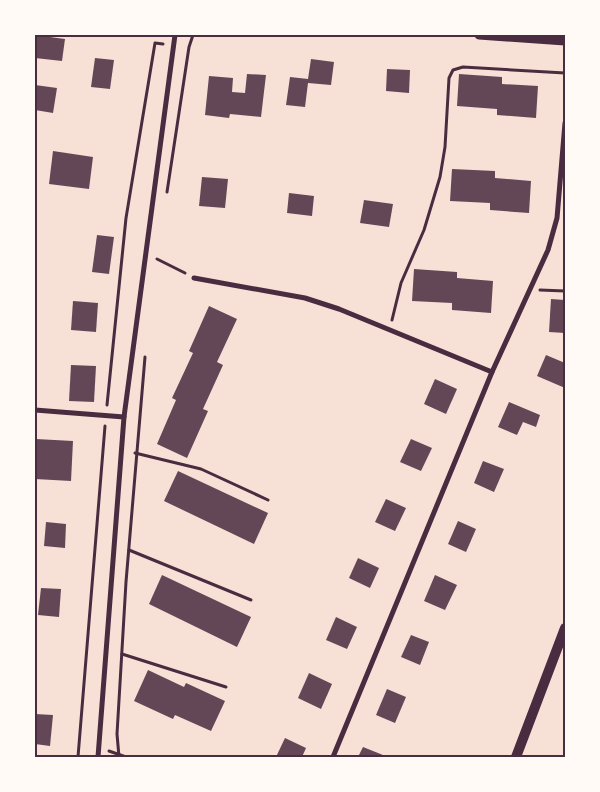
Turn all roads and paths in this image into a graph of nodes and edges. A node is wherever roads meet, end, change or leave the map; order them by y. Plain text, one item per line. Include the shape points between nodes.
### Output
1 (175, 35) edge
2 (193, 35) edge
3 (479, 35) edge
4 (565, 41) edge
5 (174, 45) junction
6 (189, 47) junction
7 (565, 73) edge
8 (565, 123) edge
9 (166, 200) dead end
10 (158, 251) dead end
11 (157, 259) junction
12 (156, 268) dead end
13 (194, 278) joint
14 (530, 290) junction
15 (565, 291) edge
16 (390, 330) junction
17 (146, 350) dead end
18 (492, 372) junction
19 (35, 410) edge
20 (106, 416) junction
21 (124, 417) junction
22 (122, 450) junction
23 (136, 454) junction
24 (268, 500) dead end
25 (115, 544) junction
26 (129, 550) junction
27 (250, 600) dead end
28 (565, 628) edge
29 (107, 650) junction
30 (122, 654) junction
31 (226, 687) dead end
32 (99, 748) junction
33 (119, 756) edge
34 (78, 757) edge
35 (98, 757) edge
36 (126, 757) edge
37 (333, 757) edge
38 (516, 757) edge

1 - 5 street
2 - 6 path
3 - 4 street
5 - 6 path
5 - 20 path via 155,43 126,218
5 - 21 street
6 - 9 path
7 - 16 path via 463,67 454,70 449,78 440,177 424,230 401,283
8 - 14 street via 557,218 548,250
10 - 11 path
11 - 12 path
11 - 13 path
13 - 16 street via 305,298
14 - 15 path
14 - 18 street
16 - 18 street
17 - 23 path
18 - 37 street
19 - 20 street
20 - 21 street
20 - 34 path
21 - 22 street
22 - 23 path
22 - 25 street
23 - 24 path via 201,469
23 - 26 path
25 - 26 path
25 - 29 street
26 - 27 path
26 - 30 path
28 - 38 main road
29 - 30 path
29 - 32 street
30 - 31 path
30 - 33 path via 117,734
32 - 33 path
32 - 35 street
33 - 36 path

